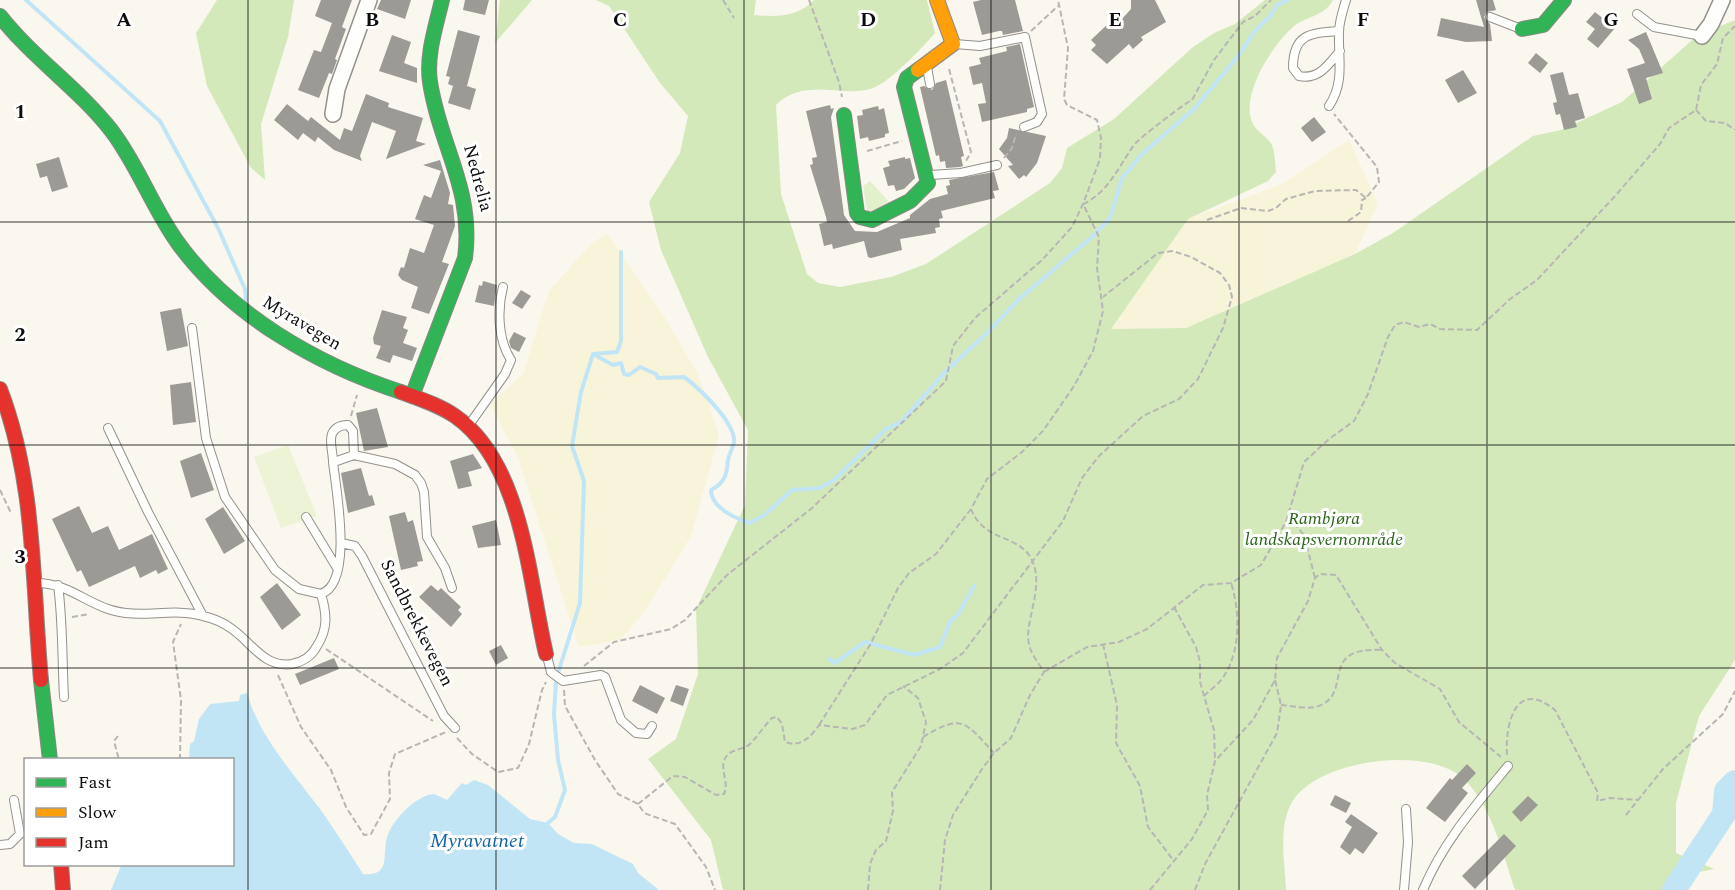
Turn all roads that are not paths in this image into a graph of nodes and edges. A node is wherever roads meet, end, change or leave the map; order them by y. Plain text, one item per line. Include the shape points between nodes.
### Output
1 (369, 0) edge
2 (442, 0) edge
3 (938, 0) edge
4 (1346, 0) edge
5 (1564, 0) edge
6 (1722, 0) edge
7 (1637, 14) dead end
8 (0, 16) edge
9 (1490, 17) dead end
10 (1522, 29) joint
11 (1339, 31) junction
12 (1702, 36) joint
13 (953, 44) junction
14 (1340, 51) junction
15 (926, 63) junction
16 (930, 84) dead end
17 (1329, 106) road end
18 (333, 114) dead end
19 (844, 115) road end
20 (1024, 127) road end
21 (1000, 162) road end
22 (928, 176) junction
23 (502, 287) dead end
24 (192, 328) dead end
25 (0, 388) edge
26 (412, 396) junction
27 (469, 427) junction
28 (108, 428) dead end
29 (354, 455) junction
30 (333, 462) junction
31 (306, 518) dead end
32 (341, 543) junction
33 (337, 568) junction
34 (35, 583) junction
35 (58, 585) junction
36 (452, 588) dead end
37 (321, 594) junction
38 (203, 616) junction
39 (546, 654) joint
40 (64, 697) dead end
41 (652, 726) dead end
42 (454, 728) road end
43 (50, 758) edge
44 (1508, 766) road end
45 (14, 800) dead end
46 (1406, 809) dead end
47 (0, 845) edge
48 (61, 866) edge
49 (63, 890) edge
50 (1404, 890) edge
51 (1423, 890) edge

1 - 18 street via 337,89
2 - 26 street, Nedrelia via 430,77 468,209 469,240
3 - 13 street
4 - 11 lane
5 - 10 street via 1543,25
6 - 12 street
7 - 12 lane via 1654,27
8 - 26 street, Myravegen via 21,43 114,134 187,254 236,302 255,317 365,380
9 - 10 lane
11 - 14 lane
11 - 14 lane via 1314,32 1305,37 1297,45 1293,68 1299,76 1318,75
13 - 15 street
13 - 20 lane via 980,46 1025,37 1042,114 1037,122
14 - 17 lane via 1339,85
15 - 16 lane
15 - 22 street via 907,78 904,87
19 - 22 street via 857,213 864,220 872,220 909,201 923,191
21 - 22 lane via 956,174
23 - 27 lane via 498,308 503,348 510,360 505,374
24 - 37 lane via 206,438 225,497 275,570 299,589
25 - 34 street via 26,469
26 - 27 street, Myravegen via 440,407
27 - 39 street, Myravegen via 500,476 516,518 532,571
28 - 38 lane
29 - 30 lane
29 - 30 lane via 353,431 348,425 341,425 333,433
29 - 36 lane via 395,464 421,483 427,537 446,568
30 - 32 lane
31 - 33 lane
32 - 33 lane
32 - 42 lane, Sandbrekkevegen via 355,546 362,556 444,716
33 - 37 lane via 334,584
34 - 35 lane
34 - 43 street
35 - 38 lane via 106,609 142,615
35 - 40 lane
37 - 38 lane via 326,628 315,650 296,663 270,662 230,627
39 - 41 lane via 551,672 566,682 605,677 621,720 641,735 647,734
44 - 51 lane via 1453,833
45 - 47 lane via 20,834 10,844
46 - 50 lane
48 - 49 street

